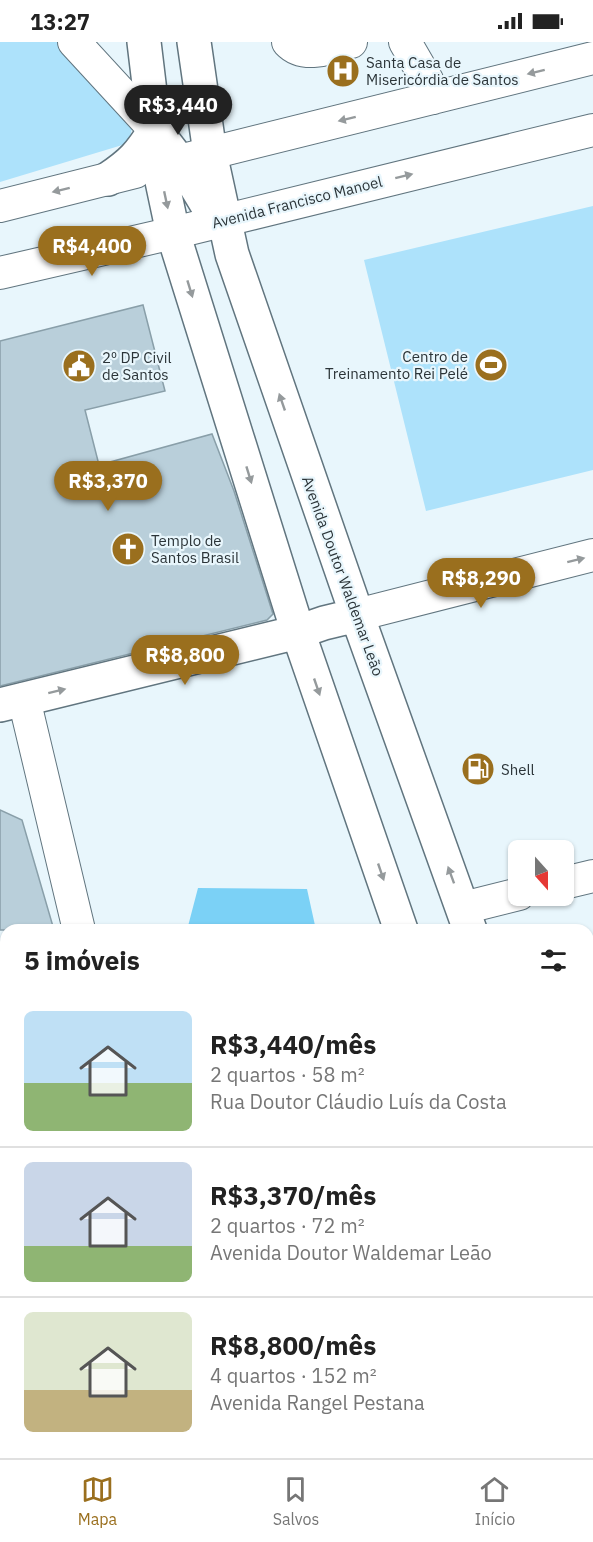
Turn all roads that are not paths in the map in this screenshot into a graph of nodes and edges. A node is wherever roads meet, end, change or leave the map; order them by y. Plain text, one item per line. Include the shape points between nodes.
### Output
1 (74, 42) edge
2 (144, 42) edge
3 (194, 42) edge
4 (288, 42) edge
5 (351, 42) edge
6 (405, 42) edge
7 (593, 58) edge
8 (433, 98) junction
9 (155, 130) junction
10 (593, 130) edge
11 (210, 153) junction
12 (169, 164) junction
13 (108, 179) junction
14 (0, 206) edge
15 (221, 221) junction
16 (173, 233) junction
17 (0, 273) edge
18 (593, 555) edge
19 (357, 615) junction
20 (298, 632) junction
21 (12, 702) edge
22 (593, 876) edge
23 (574, 881) edge
24 (508, 899) edge
25 (467, 919) edge
26 (77, 924) edge
27 (394, 924) edge

1 - 9 street
2 - 9 main road
3 - 11 main road
4 - 5 street via 294,49 321,52
6 - 8 street
7 -> 8 street
8 -> 11 street
9 - 12 main road
9 - 13 main road via 134,160
15 -> 10 street, Avenida Francisco Manoel
11 - 12 street
11 - 15 main road
12 - 13 street
12 - 15 main road
12 -> 16 main road
13 -> 14 street
15 - 16 street, Avenida Francisco Manoel
19 -> 15 main road, Avenida Doutor Waldemar Leão
16 - 17 street, Avenida Francisco Manoel
16 -> 20 main road
19 -> 18 street
19 - 20 main road
25 -> 19 main road, Avenida Doutor Waldemar Leão
21 -> 20 main road
20 -> 27 main road
21 - 26 street
22 - 23 street
24 - 25 street

